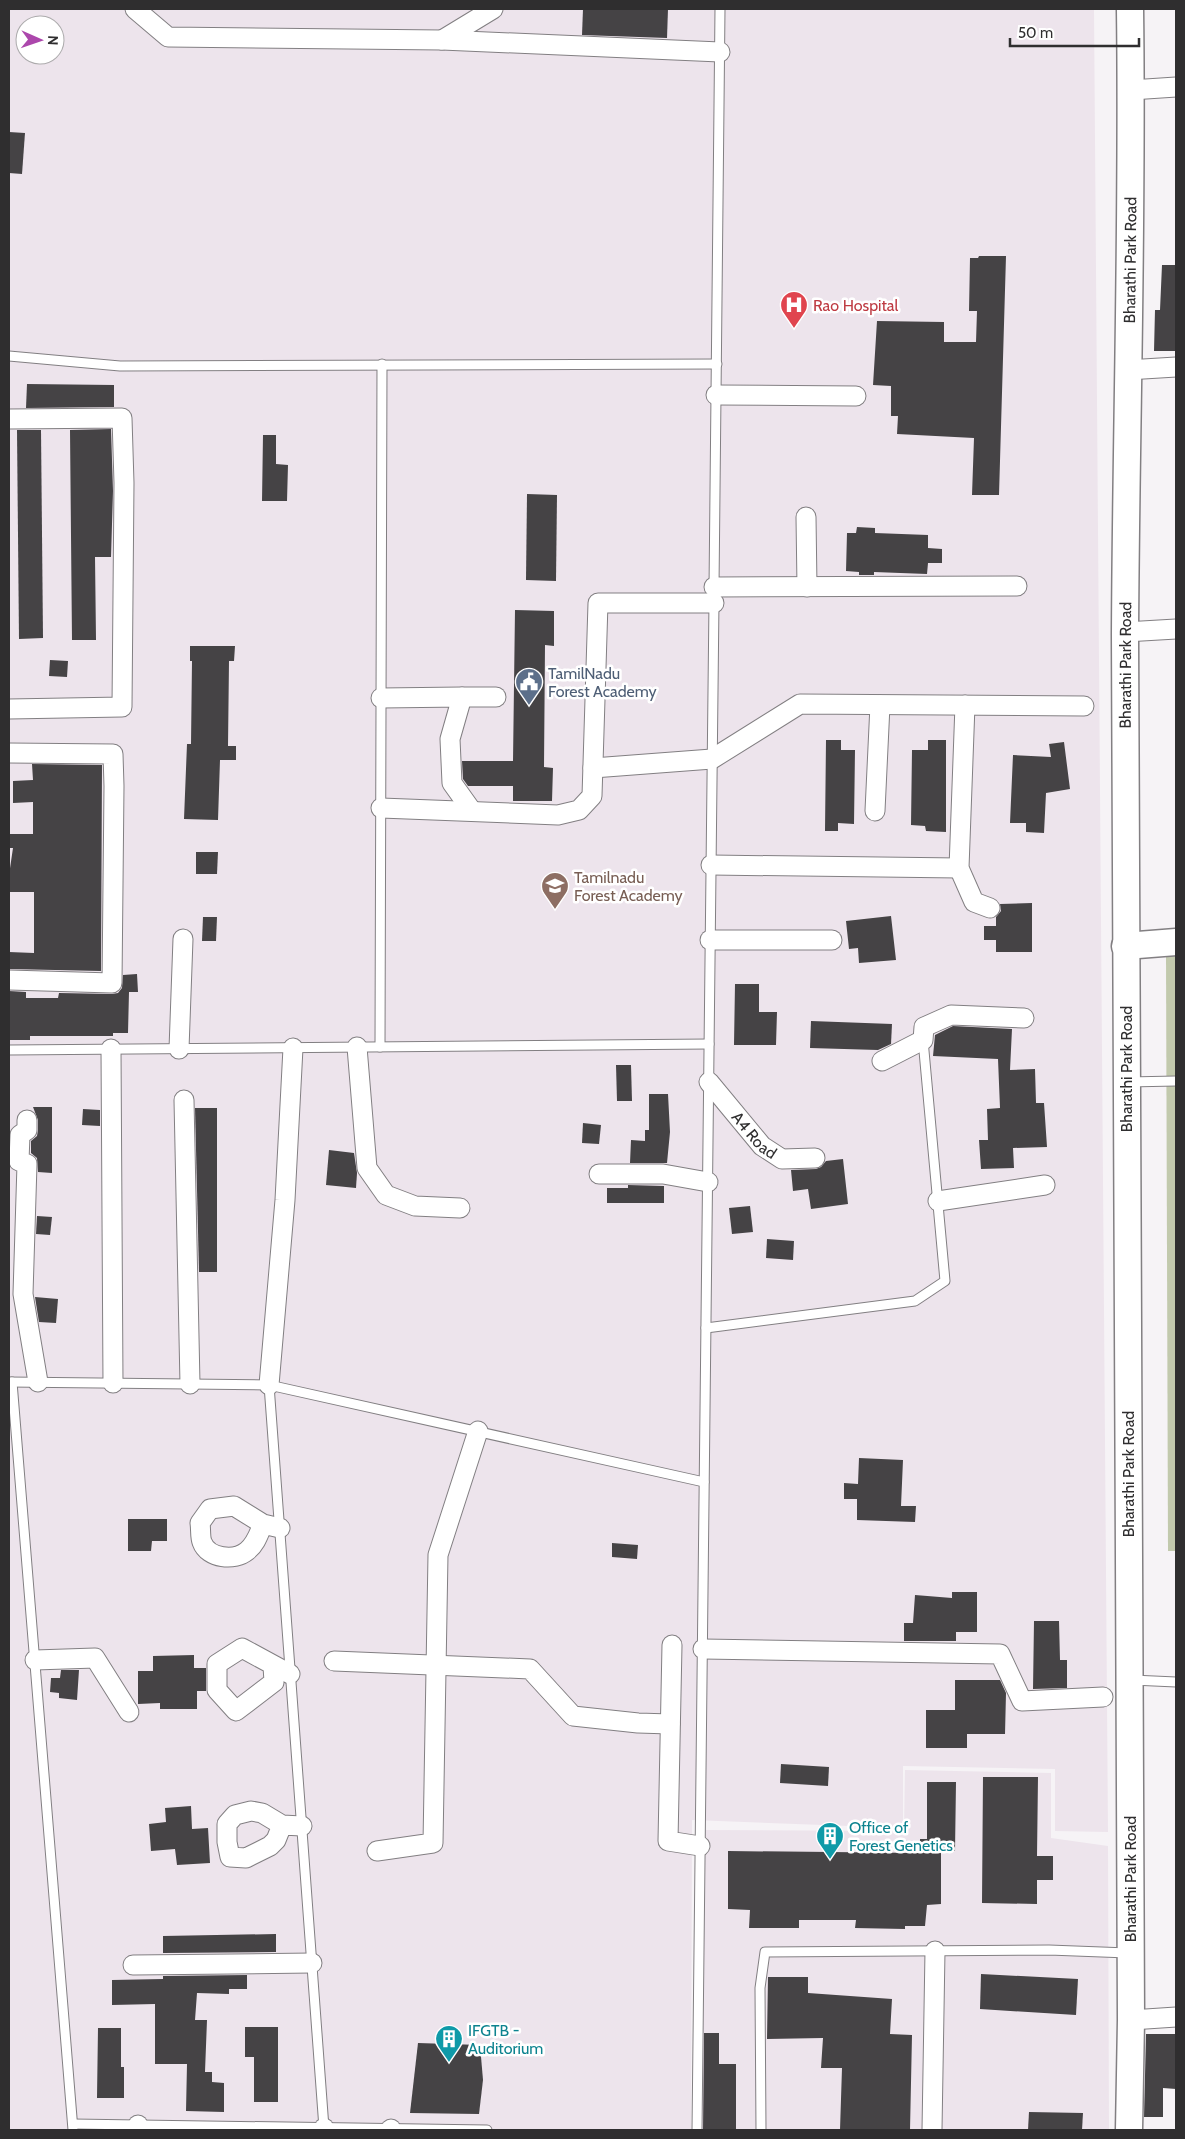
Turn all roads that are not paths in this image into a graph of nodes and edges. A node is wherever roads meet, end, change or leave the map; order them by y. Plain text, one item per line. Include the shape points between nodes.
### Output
1 (135, 9) edge
2 (493, 9) edge
3 (720, 9) edge
4 (1130, 9) edge
5 (442, 40) junction
6 (720, 52) junction
7 (1176, 87) edge
8 (1131, 90) junction
9 (9, 356) edge
10 (382, 364) junction
11 (716, 364) junction
12 (1176, 367) edge
13 (1127, 370) junction
14 (716, 395) junction
15 (856, 396) dead end
16 (9, 419) edge
17 (806, 517) dead end
18 (1017, 586) dead end
19 (807, 587) junction
20 (714, 595) junction
21 (1176, 629) edge
22 (1125, 632) junction
23 (462, 697) junction
24 (496, 697) dead end
25 (381, 698) junction
26 (880, 705) junction
27 (965, 705) junction
28 (1084, 706) dead end
29 (9, 709) edge
30 (9, 753) edge
31 (712, 759) junction
32 (593, 768) junction
33 (381, 808) junction
34 (472, 811) junction
35 (875, 811) dead end
36 (711, 866) junction
37 (959, 868) junction
38 (990, 908) dead end
39 (183, 939) dead end
40 (710, 940) junction
41 (832, 940) dead end
42 (1176, 942) edge
43 (1125, 946) junction
44 (9, 980) edge
45 (1024, 1018) dead end
46 (923, 1040) junction
47 (709, 1044) junction
48 (357, 1047) junction
49 (380, 1047) junction
50 (294, 1048) junction
51 (111, 1049) junction
52 (179, 1049) junction
53 (9, 1050) edge
54 (882, 1061) dead end
55 (1176, 1081) edge
56 (709, 1082) junction
57 (1126, 1082) junction
58 (184, 1100) dead end
59 (27, 1120) dead end
60 (815, 1158) dead end
61 (599, 1174) dead end
62 (708, 1182) junction
63 (1045, 1185) dead end
64 (938, 1201) junction
65 (460, 1208) dead end
66 (17, 1224) edge
67 (706, 1328) junction
68 (10, 1382) edge
69 (38, 1382) junction
70 (113, 1383) junction
71 (190, 1384) junction
72 (269, 1385) junction
73 (478, 1431) junction
74 (704, 1482) junction
75 (672, 1645) dead end
76 (702, 1649) junction
77 (35, 1660) junction
78 (334, 1661) dead end
79 (436, 1665) junction
80 (273, 1666) dead end
81 (290, 1674) junction
82 (1129, 1680) junction
83 (1176, 1682) edge
84 (1103, 1697) dead end
85 (129, 1712) dead end
86 (670, 1724) junction
87 (282, 1825) dead end
88 (302, 1826) junction
89 (700, 1846) junction
90 (377, 1850) dead end
91 (935, 1951) junction
92 (1130, 1953) junction
93 (312, 1963) junction
94 (133, 1965) dead end
95 (1176, 2017) edge
96 (1131, 2020) junction
97 (73, 2127) edge
98 (138, 2128) edge
99 (324, 2129) edge
100 (390, 2130) edge
101 (487, 2130) edge
102 (697, 2130) edge
103 (761, 2130) edge
104 (932, 2130) edge
105 (1130, 2130) edge

1 - 5 street via 168,37
2 - 5 street
3 - 6 lane
4 - 8 main road, Bharathi Park Road
5 - 6 street
6 - 11 lane
7 - 8 street
8 - 13 main road, Bharathi Park Road
9 - 10 lane via 120,366
10 - 11 lane
10 - 25 lane
11 - 14 lane
12 - 13 street
13 - 22 main road, Bharathi Park Road
14 - 15 street
14 - 20 lane
16 - 29 street via 122,418 124,483 122,707
17 - 19 street
18 - 19 street
19 - 20 street
20 - 31 lane
20 - 32 street via 598,603
21 - 22 street
22 - 43 main road, Bharathi Park Road
23 - 24 street
23 - 25 street
23 - 34 street via 450,739 452,783
25 - 33 lane
26 - 27 street
26 - 31 street via 800,704
26 - 35 street
27 - 28 street
27 - 37 street
30 - 44 street via 113,754 114,786 112,983
31 - 32 street
31 - 36 lane
32 - 34 street via 592,796 579,810 558,815
33 - 34 street
33 - 49 lane
36 - 37 street
36 - 40 lane
37 - 38 street via 974,902
39 - 52 street
40 - 41 street
40 - 47 lane
42 - 43 main road
43 - 57 main road, Bharathi Park Road
45 - 46 street via 952,1015 924,1027
46 - 54 street
46 - 64 lane
47 - 49 lane
47 - 56 lane
48 - 49 lane
48 - 50 lane
48 - 65 street via 367,1168 386,1195 415,1206
50 - 52 lane
50 - 72 street
51 - 52 lane
51 - 53 lane
51 - 70 street
55 - 57 lane
56 - 60 street, A4 Road via 762,1146 782,1159
56 - 62 lane
57 - 82 main road, Bharathi Park Road
58 - 71 street
59 - 66 street via 27,1130 20,1135 19,1161 27,1164
61 - 62 street via 663,1174
62 - 67 lane
63 - 64 street
64 - 67 lane via 945,1281 915,1302
66 - 69 street via 23,1294
67 - 74 lane
68 - 69 lane
68 - 77 lane
69 - 70 lane
70 - 71 lane
71 - 72 lane
72 - 73 lane
72 - 81 lane via 271,1526
73 - 74 lane
73 - 79 street via 438,1555
74 - 76 lane
75 - 86 street
76 - 84 street via 1000,1654 1022,1701
76 - 89 lane
77 - 85 street via 95,1658
77 - 97 lane
78 - 79 street
79 - 86 street via 530,1669 573,1716
79 - 90 street via 433,1843
80 - 81 street
81 - 88 lane
82 - 83 lane
82 - 92 main road, Bharathi Park Road
86 - 89 street via 668,1841
87 - 88 street
88 - 93 lane
89 - 102 lane
91 - 92 lane
91 - 103 lane via 765,1952 760,1988
91 - 104 street
92 - 96 main road, Bharathi Park Road
93 - 94 street
93 - 99 lane
95 - 96 street
96 - 105 main road, Bharathi Park Road
97 - 98 lane
98 - 99 lane
99 - 100 lane
100 - 101 lane

